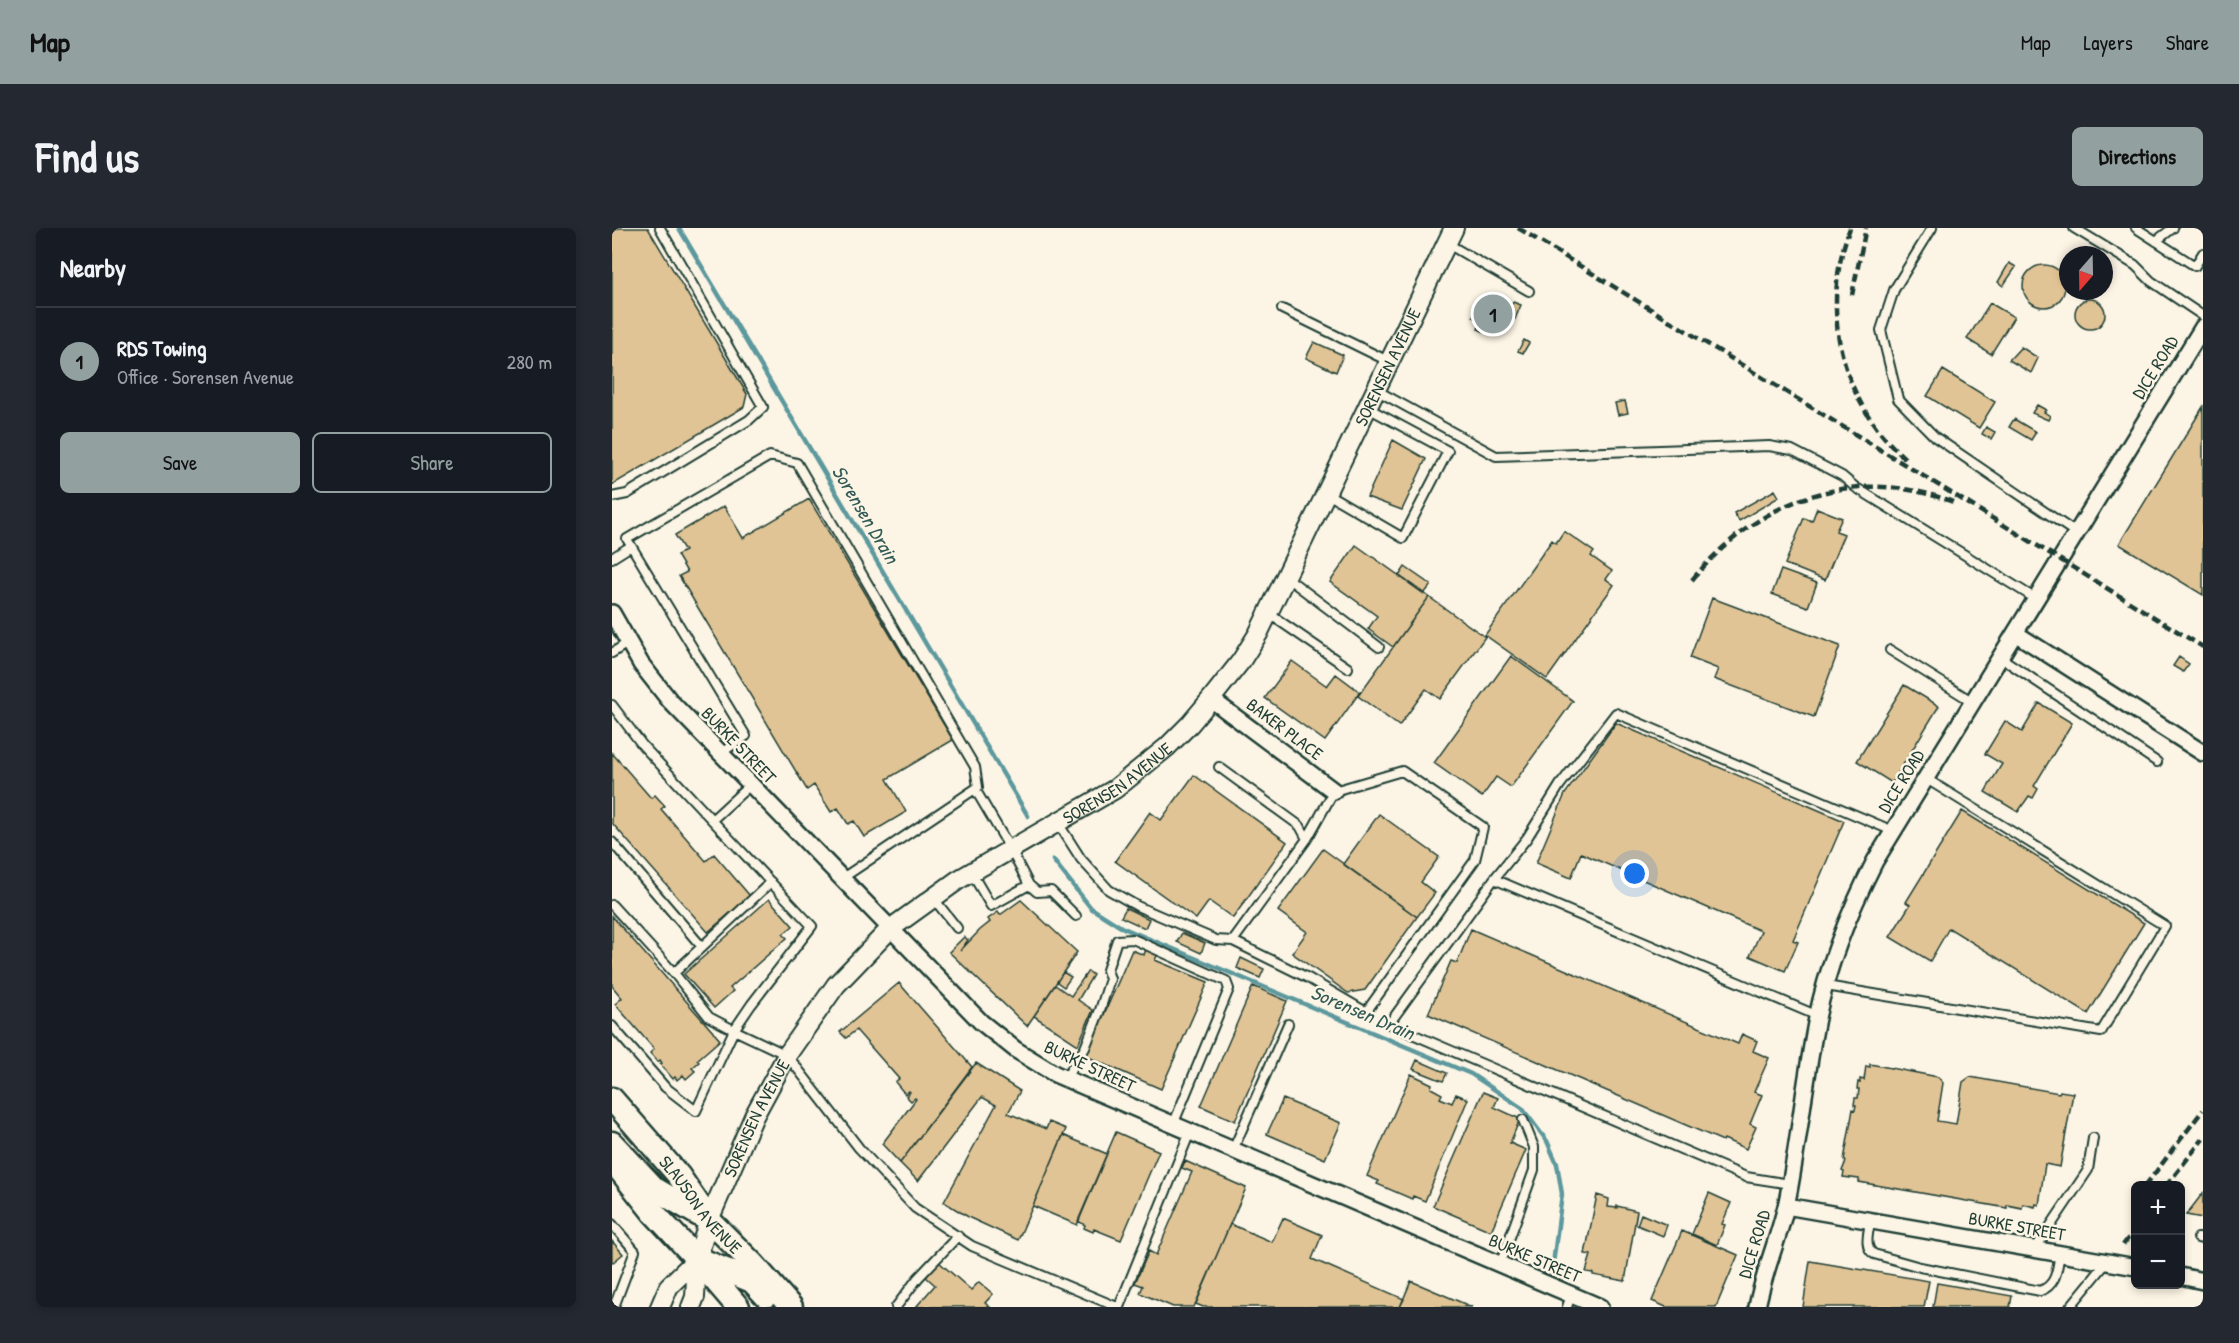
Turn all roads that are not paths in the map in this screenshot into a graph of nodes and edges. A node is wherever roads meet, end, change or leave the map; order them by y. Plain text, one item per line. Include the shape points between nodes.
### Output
1 (660, 228) edge
2 (1932, 228) edge
3 (2074, 228) edge
4 (2136, 228) edge
5 (2173, 228) edge
6 (1450, 236) edge
7 (2156, 241) junction
8 (2203, 253) edge
9 (1530, 291) dead end
10 (1282, 309) dead end
11 (2203, 316) edge
12 (2203, 327) edge
13 (1390, 362) junction
14 (1376, 390) junction
15 (1367, 408) junction
16 (1326, 493) junction
17 (612, 497) edge
18 (2076, 533) junction
19 (631, 546) junction
20 (612, 558) edge
21 (1286, 577) junction
22 (2036, 599) junction
23 (612, 613) edge
24 (1268, 613) junction
25 (2014, 633) junction
26 (629, 642) junction
27 (1378, 647) dead end
28 (1890, 650) dead end
29 (612, 653) edge
30 (2000, 657) junction
31 (1348, 668) dead end
32 (1211, 699) junction
33 (1972, 702) junction
34 (612, 705) edge
35 (2203, 753) edge
36 (720, 754) junction
37 (2157, 762) dead end
38 (1219, 767) dead end
39 (1925, 778) junction
40 (750, 785) junction
41 (975, 789) junction
42 (1334, 791) junction
43 (712, 820) junction
44 (1058, 823) junction
45 (1893, 831) junction
46 (1307, 839) junction
47 (612, 842) edge
48 (1011, 850) junction
49 (971, 872) junction
50 (842, 879) junction
51 (1494, 879) junction
52 (771, 882) junction
53 (1029, 885) junction
54 (933, 898) junction
55 (612, 905) edge
56 (1076, 916) dead end
57 (957, 928) dead end
58 (890, 929) junction
59 (1233, 941) junction
60 (702, 947) junction
61 (674, 973) junction
62 (1826, 986) junction
63 (1818, 1016) junction
64 (1288, 1024) dead end
65 (612, 1026) edge
66 (734, 1030) junction
67 (787, 1055) junction
68 (1065, 1079) junction
69 (612, 1099) edge
70 (1523, 1120) dead end
71 (1173, 1125) junction
72 (1190, 1132) junction
73 (2094, 1138) dead end
74 (612, 1143) edge
75 (1233, 1150) junction
76 (612, 1160) edge
77 (1790, 1184) junction
78 (1786, 1206) junction
79 (709, 1220) junction
80 (1870, 1221) junction
81 (612, 1224) edge
82 (958, 1236) junction
83 (2035, 1249) junction
84 (2060, 1253) junction
85 (698, 1259) junction
86 (2108, 1262) junction
87 (1500, 1264) junction
88 (2131, 1266) edge
89 (2185, 1277) edge
90 (2203, 1281) edge
91 (1569, 1301) edge
92 (614, 1307) edge
93 (660, 1307) edge
94 (691, 1307) edge
95 (738, 1307) edge
96 (776, 1307) edge
97 (791, 1307) edge
98 (896, 1307) edge
99 (1118, 1307) edge
100 (1600, 1307) edge
101 (1757, 1307) edge
102 (2070, 1307) edge

1 - 17 lane via 764,407 627,494
2 - 18 lane via 1894,290 1881,330 1898,399 1935,437
3 - 11 lane via 2135,265 2151,281
4 - 7 lane
5 - 7 lane
6 - 9 lane
6 - 13 street, SORENSEN AVENUE
7 - 8 lane via 2195,266
10 - 13 lane
12 - 18 street, DICE ROAD
13 - 14 street, SORENSEN AVENUE
14 - 15 street, SORENSEN AVENUE
14 - 22 lane via 1496,456 1769,446 1792,450 1842,476
15 - 16 street, SORENSEN AVENUE
15 - 16 lane via 1448,451 1403,538
16 - 21 street, SORENSEN AVENUE
18 - 22 street, DICE ROAD
19 - 20 lane
19 - 36 lane via 746,736
19 - 41 lane via 627,539 770,456 797,463 975,768
21 - 24 street, SORENSEN AVENUE
21 - 27 lane
22 - 25 street, DICE ROAD
23 - 26 street, BURKE STREET
24 - 31 lane
24 - 32 street, SORENSEN AVENUE via 1241,661
25 - 30 street, DICE ROAD
25 - 35 street
26 - 29 lane
26 - 36 street, BURKE STREET via 670,701
28 - 33 lane
30 - 33 street, DICE ROAD
30 - 37 lane
32 - 42 street, BAKER PLACE
32 - 44 street, SORENSEN AVENUE via 1150,761 1115,789
33 - 39 street, DICE ROAD
34 - 43 lane via 643,746
36 - 40 street, BURKE STREET
38 - 46 lane via 1300,826
39 - 45 street, DICE ROAD
39 - 62 lane via 2165,926 2101,1032
40 - 43 lane
40 - 50 street, BURKE STREET
41 - 48 lane
41 - 50 lane
42 - 46 lane
42 - 59 lane via 1402,771 1483,827 1474,860 1366,1012
43 - 52 lane
44 - 48 street, SORENSEN AVENUE
44 - 59 lane via 1109,890 1216,940
45 - 51 lane via 1616,713
45 - 62 street, DICE ROAD via 1856,897
46 - 59 lane
47 - 60 lane
48 - 49 street, SORENSEN AVENUE
48 - 53 lane
49 - 53 lane via 991,906
49 - 54 street, SORENSEN AVENUE
50 - 58 street, BURKE STREET
51 - 63 lane
51 - 77 lane via 1389,1024 1746,1177
52 - 60 lane
52 - 66 lane via 812,926
53 - 56 lane via 1037,892 1052,891
54 - 57 lane
54 - 58 street, SORENSEN AVENUE
55 - 61 lane
58 - 67 street, SORENSEN AVENUE via 836,985
58 - 68 street, BURKE STREET via 981,1022 1016,1050
60 - 61 lane
61 - 66 lane via 709,1017
62 - 63 street, DICE ROAD
63 - 77 street, DICE ROAD
64 - 75 lane
65 - 66 lane via 665,1087 696,1111
66 - 67 lane
67 - 79 street, SORENSEN AVENUE via 754,1116
67 - 82 lane via 859,1148 915,1208
68 - 71 street, BURKE STREET
68 - 71 lane via 1085,1048 1100,1010 1117,940 1133,939 1226,981 1230,989
69 - 79 main road, SLAUSON AVENUE via 679,1176
70 - 87 lane via 1534,1147 1534,1170
71 - 72 street, BURKE STREET
72 - 75 street, BURKE STREET
72 - 99 lane
73 - 83 lane via 2088,1170
74 - 79 main road via 655,1189
75 - 87 street, BURKE STREET
76 - 85 main road via 653,1212
77 - 78 street, DICE ROAD
78 - 80 street, BURKE STREET
78 - 101 street, DICE ROAD
79 - 85 street, SORENSEN AVENUE
79 - 97 main road, SLAUSON AVENUE
80 - 83 street, BURKE STREET
80 - 84 lane via 1867,1246 1874,1254 2040,1291 2056,1277
81 - 92 lane via 635,1251
82 - 98 lane
82 - 99 lane via 972,1246
83 - 84 street, BURKE STREET
84 - 86 street, BURKE STREET
85 - 93 street via 669,1286
85 - 94 street, SORENSEN AVENUE
85 - 95 main road
85 - 96 main road via 752,1281
86 - 88 street, BURKE STREET
86 - 102 lane
87 - 91 street, BURKE STREET
89 - 90 street
91 - 100 street, BURKE STREET

